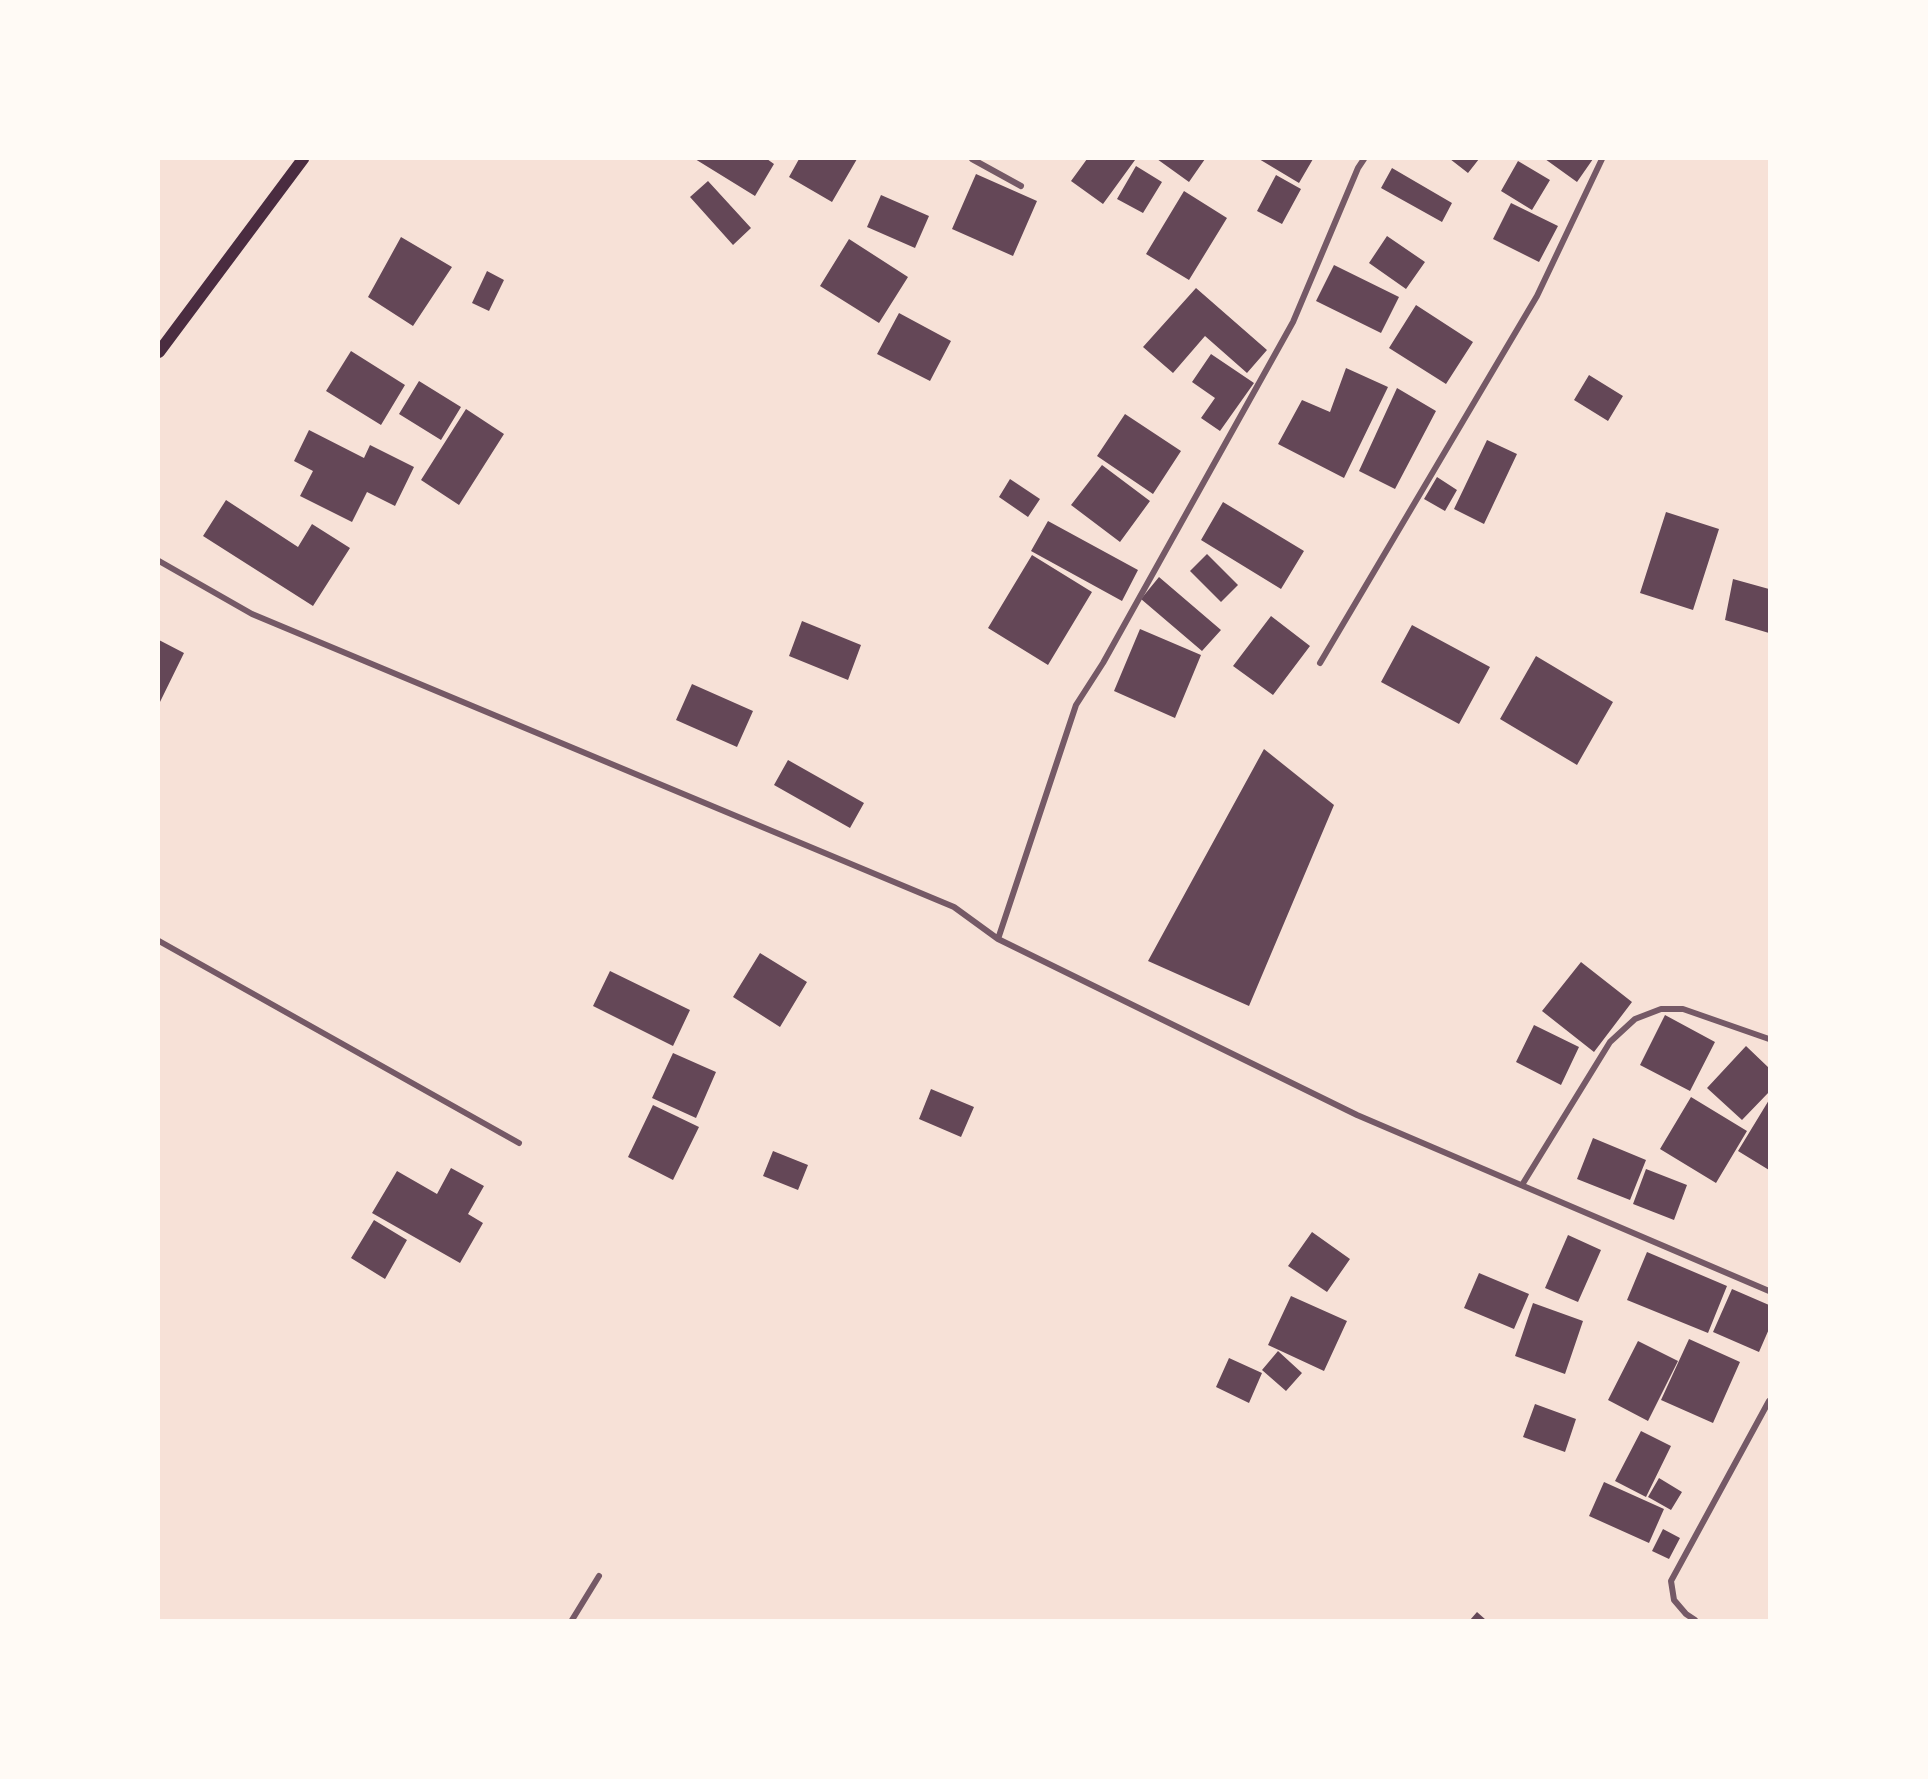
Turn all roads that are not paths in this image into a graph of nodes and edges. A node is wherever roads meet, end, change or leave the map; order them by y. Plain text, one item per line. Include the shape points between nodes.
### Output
1 (303, 159) edge
2 (972, 159) edge
3 (1364, 159) edge
4 (1602, 159) edge
5 (1021, 186) dead end
6 (159, 352) edge
7 (159, 561) edge
8 (1320, 663) dead end
9 (998, 939) junction
10 (159, 941) edge
11 (1769, 1038) edge
12 (519, 1143) dead end
13 (1522, 1185) junction
14 (1769, 1291) edge
15 (1769, 1401) edge
16 (599, 1576) dead end
17 (572, 1620) edge
18 (1695, 1620) edge

1 - 6 main road
2 - 5 street
3 - 9 street via 1293,322 1076,705
4 - 8 street via 1537,296
7 - 9 street via 252,614 954,908
9 - 13 street via 1357,1115
10 - 12 street
11 - 13 street via 1683,1009 1661,1009 1635,1019 1610,1042
13 - 14 street
15 - 18 street via 1671,1581 1674,1600
16 - 17 street

